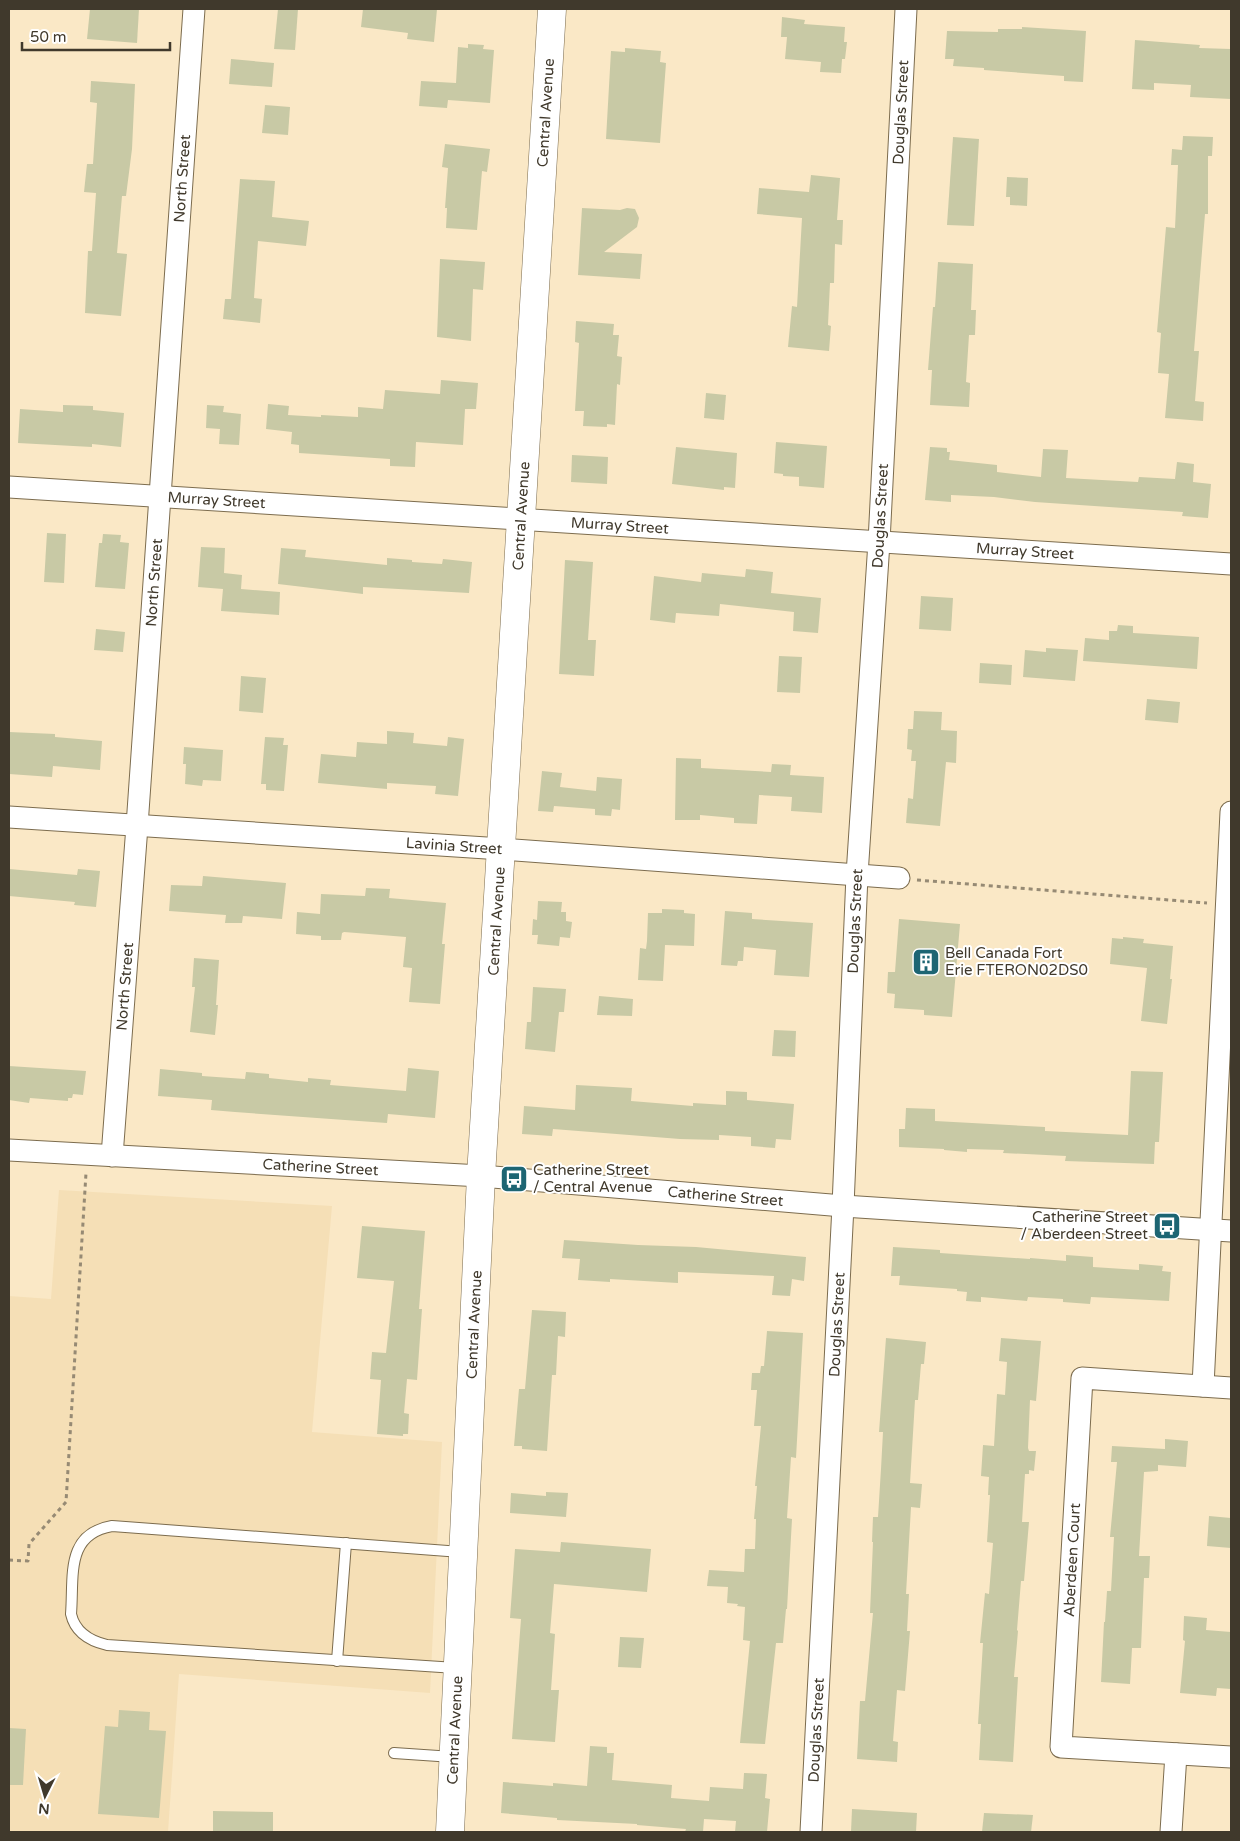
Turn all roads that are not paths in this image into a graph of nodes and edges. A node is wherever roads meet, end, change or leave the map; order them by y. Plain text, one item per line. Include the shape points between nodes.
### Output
1 (194, 9) edge
2 (552, 9) edge
3 (906, 9) edge
4 (9, 487) edge
5 (160, 496) junction
6 (521, 519) junction
7 (879, 542) junction
8 (1231, 564) edge
9 (1231, 812) edge
10 (9, 818) edge
11 (137, 826) junction
12 (502, 849) junction
13 (856, 874) junction
14 (899, 878) road end
15 (1229, 904) edge
16 (9, 1150) edge
17 (112, 1156) junction
18 (481, 1176) junction
19 (843, 1206) junction
20 (1222, 1230) edge
21 (1203, 1386) junction
22 (1231, 1388) edge
23 (346, 1542) junction
24 (462, 1552) junction
25 (337, 1661) junction
26 (457, 1668) junction
27 (394, 1753) dead end
28 (1176, 1754) junction
29 (453, 1757) junction
30 (1231, 1757) edge
31 (450, 1832) edge
32 (811, 1832) edge
33 (1171, 1832) edge

1 - 5 street, North Street
2 - 6 main road, Central Avenue
3 - 7 street, Douglas Street
4 - 5 street, Murray Street
5 - 6 street, Murray Street
5 - 11 street, North Street
6 - 7 street, Murray Street
6 - 12 main road, Central Avenue
7 - 8 street, Murray Street
7 - 13 street, Douglas Street
9 - 15 street
10 - 11 street, Lavinia Street
11 - 12 street, Lavinia Street
11 - 17 street, North Street
12 - 13 street, Lavinia Street
12 - 18 main road, Central Avenue
13 - 14 street, Lavinia Street
13 - 19 street, Douglas Street
15 - 20 street
16 - 17 street, Catherine Street
17 - 18 street, Catherine Street
18 - 19 street, Catherine Street
18 - 24 main road, Central Avenue
19 - 20 street, Catherine Street
19 - 32 street, Douglas Street
20 - 21 street
21 - 22 street, Aberdeen Court
21 - 28 street, Aberdeen Court via 1082,1378 1062,1747
23 - 24 lane
23 - 25 lane
23 - 25 lane via 112,1526 90,1533 78,1546 75,1556 71,1614 84,1635 96,1642
24 - 26 main road, Central Avenue
25 - 26 lane
26 - 29 main road, Central Avenue
27 - 29 lane
28 - 30 street, Aberdeen Court
28 - 33 street
29 - 31 main road, Central Avenue

